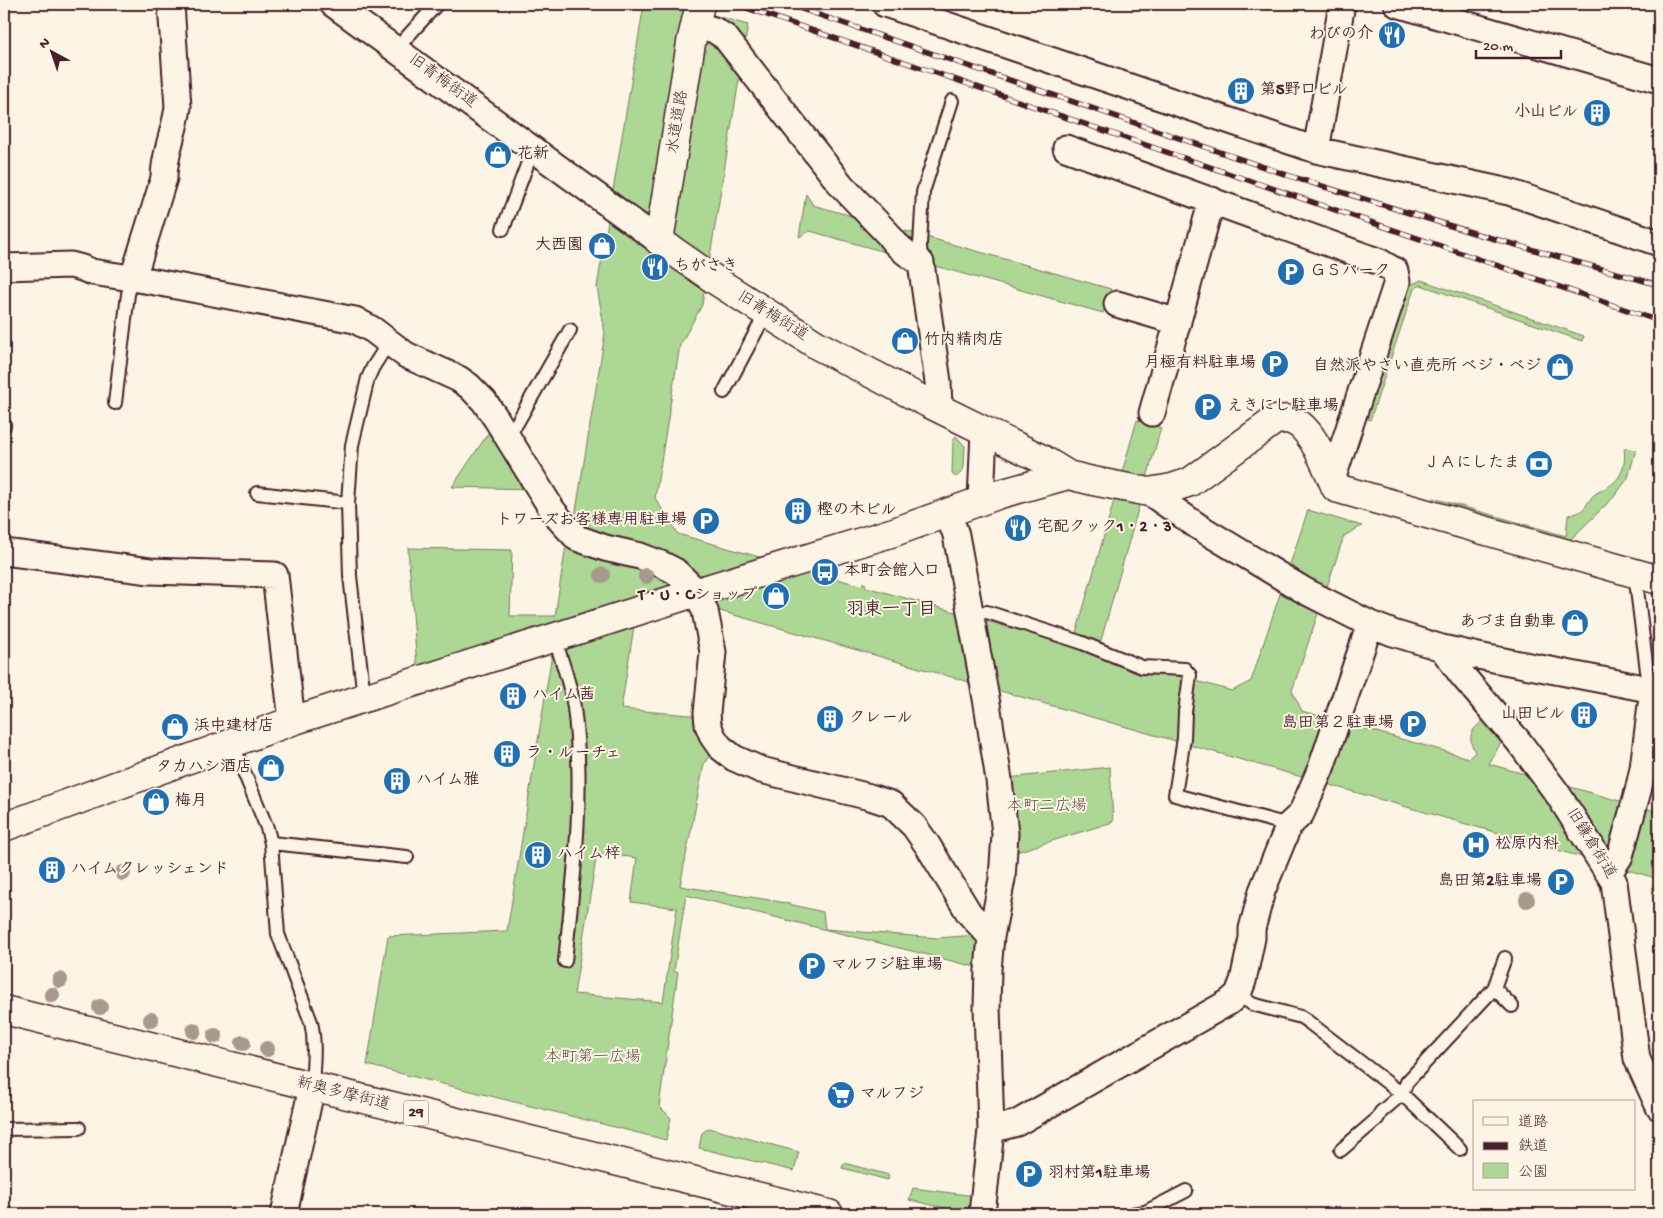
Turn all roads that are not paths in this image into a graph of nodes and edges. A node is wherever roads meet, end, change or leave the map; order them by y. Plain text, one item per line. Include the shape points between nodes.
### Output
1 (171, 4) edge
2 (333, 4) edge
3 (437, 4) edge
4 (885, 4) edge
5 (1342, 4) edge
6 (1397, 4) edge
7 (698, 14) edge
8 (396, 49) junction
9 (1659, 80) edge
10 (952, 101) dead end
11 (1066, 148) dead end
12 (533, 149) junction
13 (1316, 150) junction
14 (1212, 200) junction
15 (503, 229) dead end
16 (660, 241) junction
17 (1659, 244) edge
18 (921, 263) junction
19 (4, 267) edge
20 (133, 278) junction
21 (1117, 304) dead end
22 (766, 313) junction
23 (1178, 322) junction
24 (570, 330) dead end
25 (388, 342) junction
26 (724, 392) dead end
27 (115, 403) dead end
28 (939, 408) junction
29 (1152, 413) dead end
30 (984, 431) junction
31 (507, 436) junction
32 (1068, 475) junction
33 (1332, 480) junction
34 (1149, 492) junction
35 (257, 493) dead end
36 (981, 501) junction
37 (348, 503) junction
38 (945, 514) junction
39 (4, 552) edge
40 (1647, 577) edge
41 (697, 592) junction
42 (970, 614) junction
43 (1370, 624) junction
44 (555, 638) junction
45 (1442, 648) junction
46 (1656, 690) edge
47 (364, 697) junction
48 (292, 720) junction
49 (232, 744) junction
50 (1288, 825) junction
51 (4, 827) edge
52 (271, 843) junction
53 (407, 857) dead end
54 (1609, 873) junction
55 (991, 937) junction
56 (1505, 958) dead end
57 (565, 961) dead end
58 (1494, 988) junction
59 (1238, 994) junction
60 (1512, 1006) dead end
61 (4, 1010) edge
62 (312, 1087) junction
63 (1402, 1094) junction
64 (1659, 1107) edge
65 (79, 1128) dead end
66 (4, 1129) edge
67 (991, 1130) junction
68 (1460, 1149) dead end
69 (1341, 1150) dead end
70 (1186, 1192) dead end
71 (284, 1214) edge
72 (829, 1214) edge
73 (982, 1214) edge
74 (1132, 1214) edge

1 - 20 street via 178,107 176,122 164,165 164,178
2 - 8 street, 旧青梅街道
3 - 8 lane
4 - 13 street
5 - 13 street
6 - 9 street
7 - 16 street, 水道道路
7 - 18 street via 725,37 842,186 897,245
8 - 12 street, 旧青梅街道
10 - 18 lane via 923,192
11 - 14 street
12 - 15 lane
12 - 16 street, 旧青梅街道
13 - 17 street via 1509,192
14 - 23 street
14 - 33 street via 1380,262 1395,271 1397,282
16 - 22 street, 旧青梅街道
18 - 28 street
19 - 20 street via 72,265 92,272
20 - 25 street via 355,320
20 - 27 lane via 128,294
21 - 23 street
22 - 26 lane
22 - 28 street, 旧青梅街道 via 817,345
23 - 29 street
24 - 31 lane
25 - 31 street via 406,355 459,378 484,401
25 - 37 lane via 373,367 365,390 352,445
28 - 30 street, 旧青梅街道
30 - 32 street, 旧青梅街道
30 - 36 street
31 - 41 street via 553,511 577,538 661,564 675,571
32 - 34 street, 旧青梅街道
32 - 36 street
33 - 34 street via 1311,437 1290,419 1275,420 1190,482
33 - 40 street via 1336,488
34 - 43 street via 1305,591
35 - 37 lane
36 - 38 street
37 - 47 lane via 350,576
38 - 41 street
38 - 42 street via 956,535
39 - 48 street via 150,570 275,575
40 - 46 lane via 1647,671
41 - 44 street
41 - 55 street via 705,611 713,652 708,725 720,747 755,768 891,804 914,826 969,913
42 - 50 lane via 987,612 1080,642 1142,667 1186,668 1190,675 1176,795
42 - 55 street via 999,780 1005,834 1002,879
43 - 45 street
43 - 50 street via 1321,768 1301,814
44 - 47 street
44 - 57 lane via 574,706 577,737 578,832
45 - 46 street
45 - 54 street, 旧鎌倉街道 via 1558,793
46 - 54 street via 1631,819 1620,856
47 - 48 street
48 - 49 street
49 - 51 street
49 - 52 lane via 260,808
50 - 59 street via 1262,891
52 - 53 lane
52 - 62 lane via 278,934 314,1034
54 - 64 street, 旧鎌倉街道 via 1616,891 1638,1059
55 - 67 street via 987,994
56 - 58 lane
58 - 60 lane
58 - 63 lane via 1408,1082
59 - 63 lane via 1252,1004 1301,1017
59 - 67 street via 1017,1123
61 - 62 street, 新奥多摩街道 / 29
62 - 71 street
62 - 72 street, 新奥多摩街道 / 29
63 - 68 lane
63 - 69 lane
65 - 66 lane
67 - 73 street
70 - 74 lane via 1145,1212

